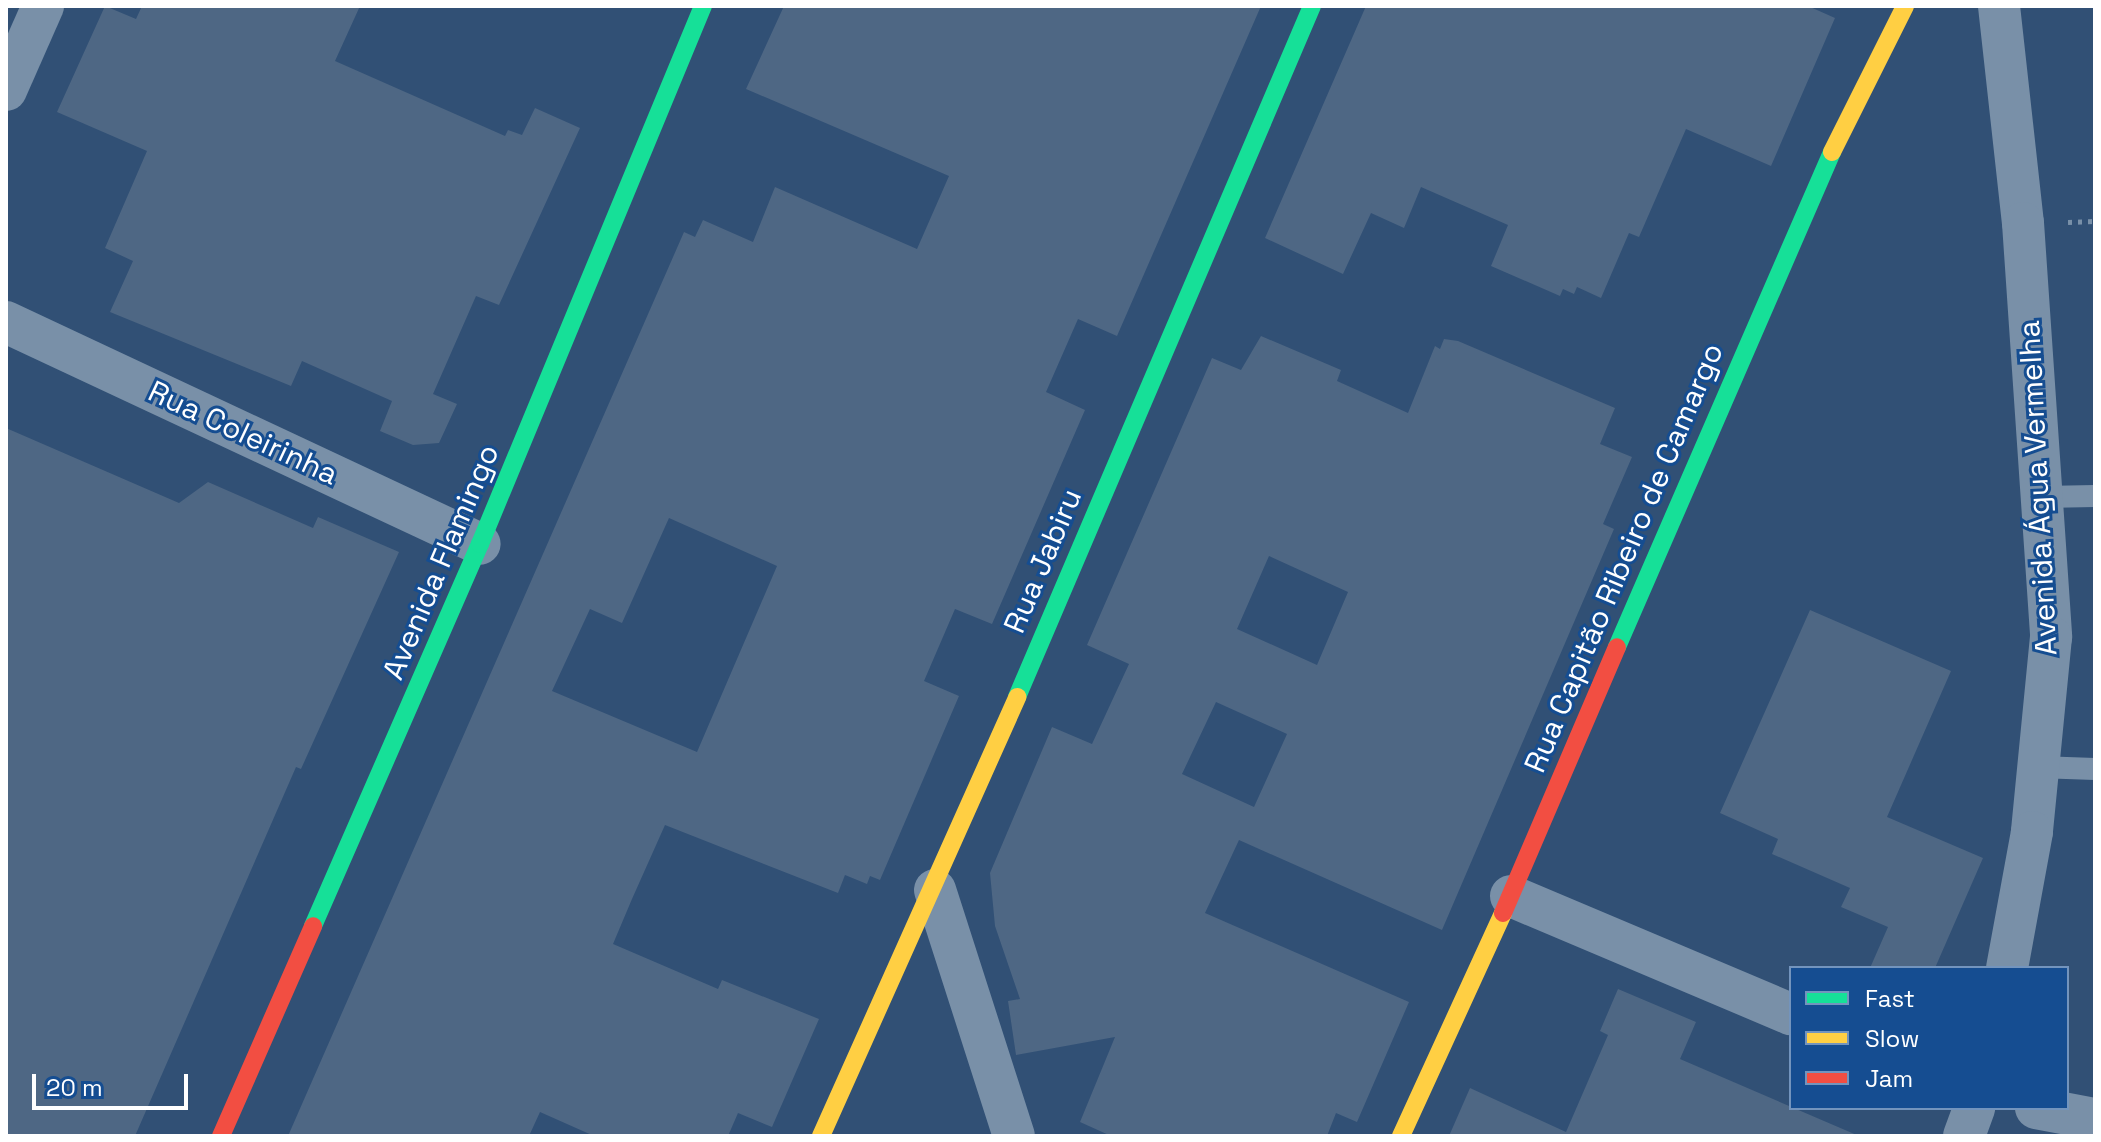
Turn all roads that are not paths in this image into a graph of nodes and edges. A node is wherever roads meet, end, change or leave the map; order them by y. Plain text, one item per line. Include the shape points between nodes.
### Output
1 (43, 6) edge
2 (703, 6) edge
3 (1312, 6) edge
4 (1905, 6) edge
5 (1999, 6) edge
6 (6, 90) edge
7 (6, 322) edge
8 (2095, 496) edge
9 (2043, 497) junction
10 (480, 544) junction
11 (2038, 767) junction
12 (2095, 769) edge
13 (935, 890) junction
14 (1511, 896) junction
15 (2007, 966) edge
16 (1789, 1013) edge
17 (1973, 1110) edge
18 (2047, 1110) edge
19 (2095, 1119) edge
20 (221, 1136) edge
21 (821, 1136) edge
22 (1014, 1136) edge
23 (1401, 1136) edge
24 (1964, 1136) edge

1 - 6 street
2 - 10 street, Avenida Flamingo
3 - 13 street, Rua Jabiru
4 - 14 street, Rua Capitão Ribeiro de Camargo via 1801,216
5 - 9 street, Avenida Água Vermelha via 2023,223
7 - 10 street, Rua Coleirinha
8 - 9 lane
9 - 11 street, Avenida Água Vermelha via 2051,637
10 - 20 street, Avenida Flamingo
11 - 12 lane
11 - 15 street, Avenida Água Vermelha
13 - 21 street, Rua Jabiru
13 - 22 street
14 - 16 street
14 - 23 street, Rua Capitão Ribeiro de Camargo
17 - 24 street
18 - 19 street

